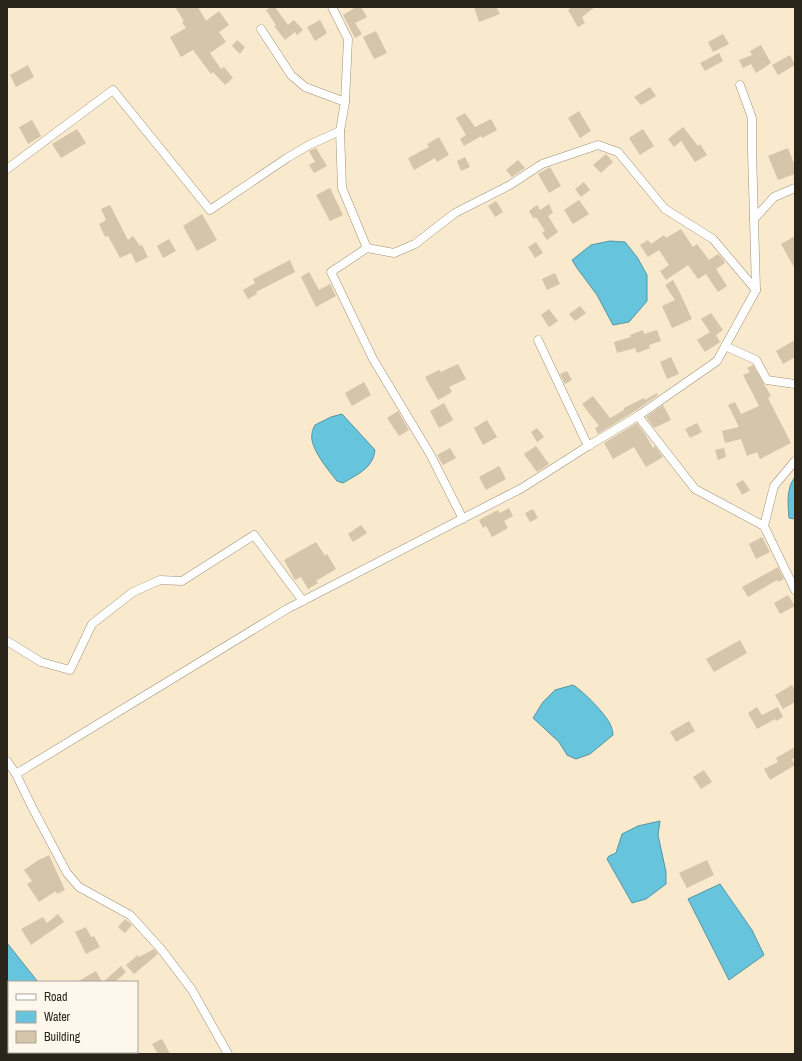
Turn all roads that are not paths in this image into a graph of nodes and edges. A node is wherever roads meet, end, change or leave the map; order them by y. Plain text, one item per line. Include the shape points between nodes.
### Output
1 (332, 7) edge
2 (261, 29) dead end
3 (740, 85) dead end
4 (345, 102) junction
5 (340, 131) junction
6 (7, 169) edge
7 (795, 188) edge
8 (754, 219) junction
9 (367, 248) junction
10 (756, 290) junction
11 (538, 340) dead end
12 (725, 346) junction
13 (795, 384) edge
14 (638, 416) junction
15 (588, 446) junction
16 (795, 461) edge
17 (464, 519) junction
18 (764, 526) junction
19 (795, 590) edge
20 (303, 601) junction
21 (7, 641) edge
22 (7, 761) edge
23 (16, 774) junction
24 (228, 1054) edge

1 - 4 street via 348,39
2 - 4 street via 291,74 305,87
3 - 8 street via 752,118
4 - 5 street
5 - 6 street via 287,158 210,210 113,90
5 - 9 street via 342,188
7 - 8 street via 774,197
8 - 10 street
9 - 10 street via 394,253 415,244 455,213 510,185 542,164 598,145 618,152 665,209 713,239
9 - 17 street via 331,272 373,359 430,454
10 - 12 street
11 - 15 street
12 - 13 street via 756,360 767,380
12 - 14 street via 717,361
14 - 15 street
14 - 18 street via 695,489
15 - 17 street via 522,488
16 - 18 street via 774,486
17 - 20 street
18 - 19 street
20 - 21 street via 254,535 182,581 160,580 134,592 92,624 70,670 41,662
20 - 23 street
22 - 23 street
23 - 24 street via 67,873 79,887 130,915 161,949 192,990

